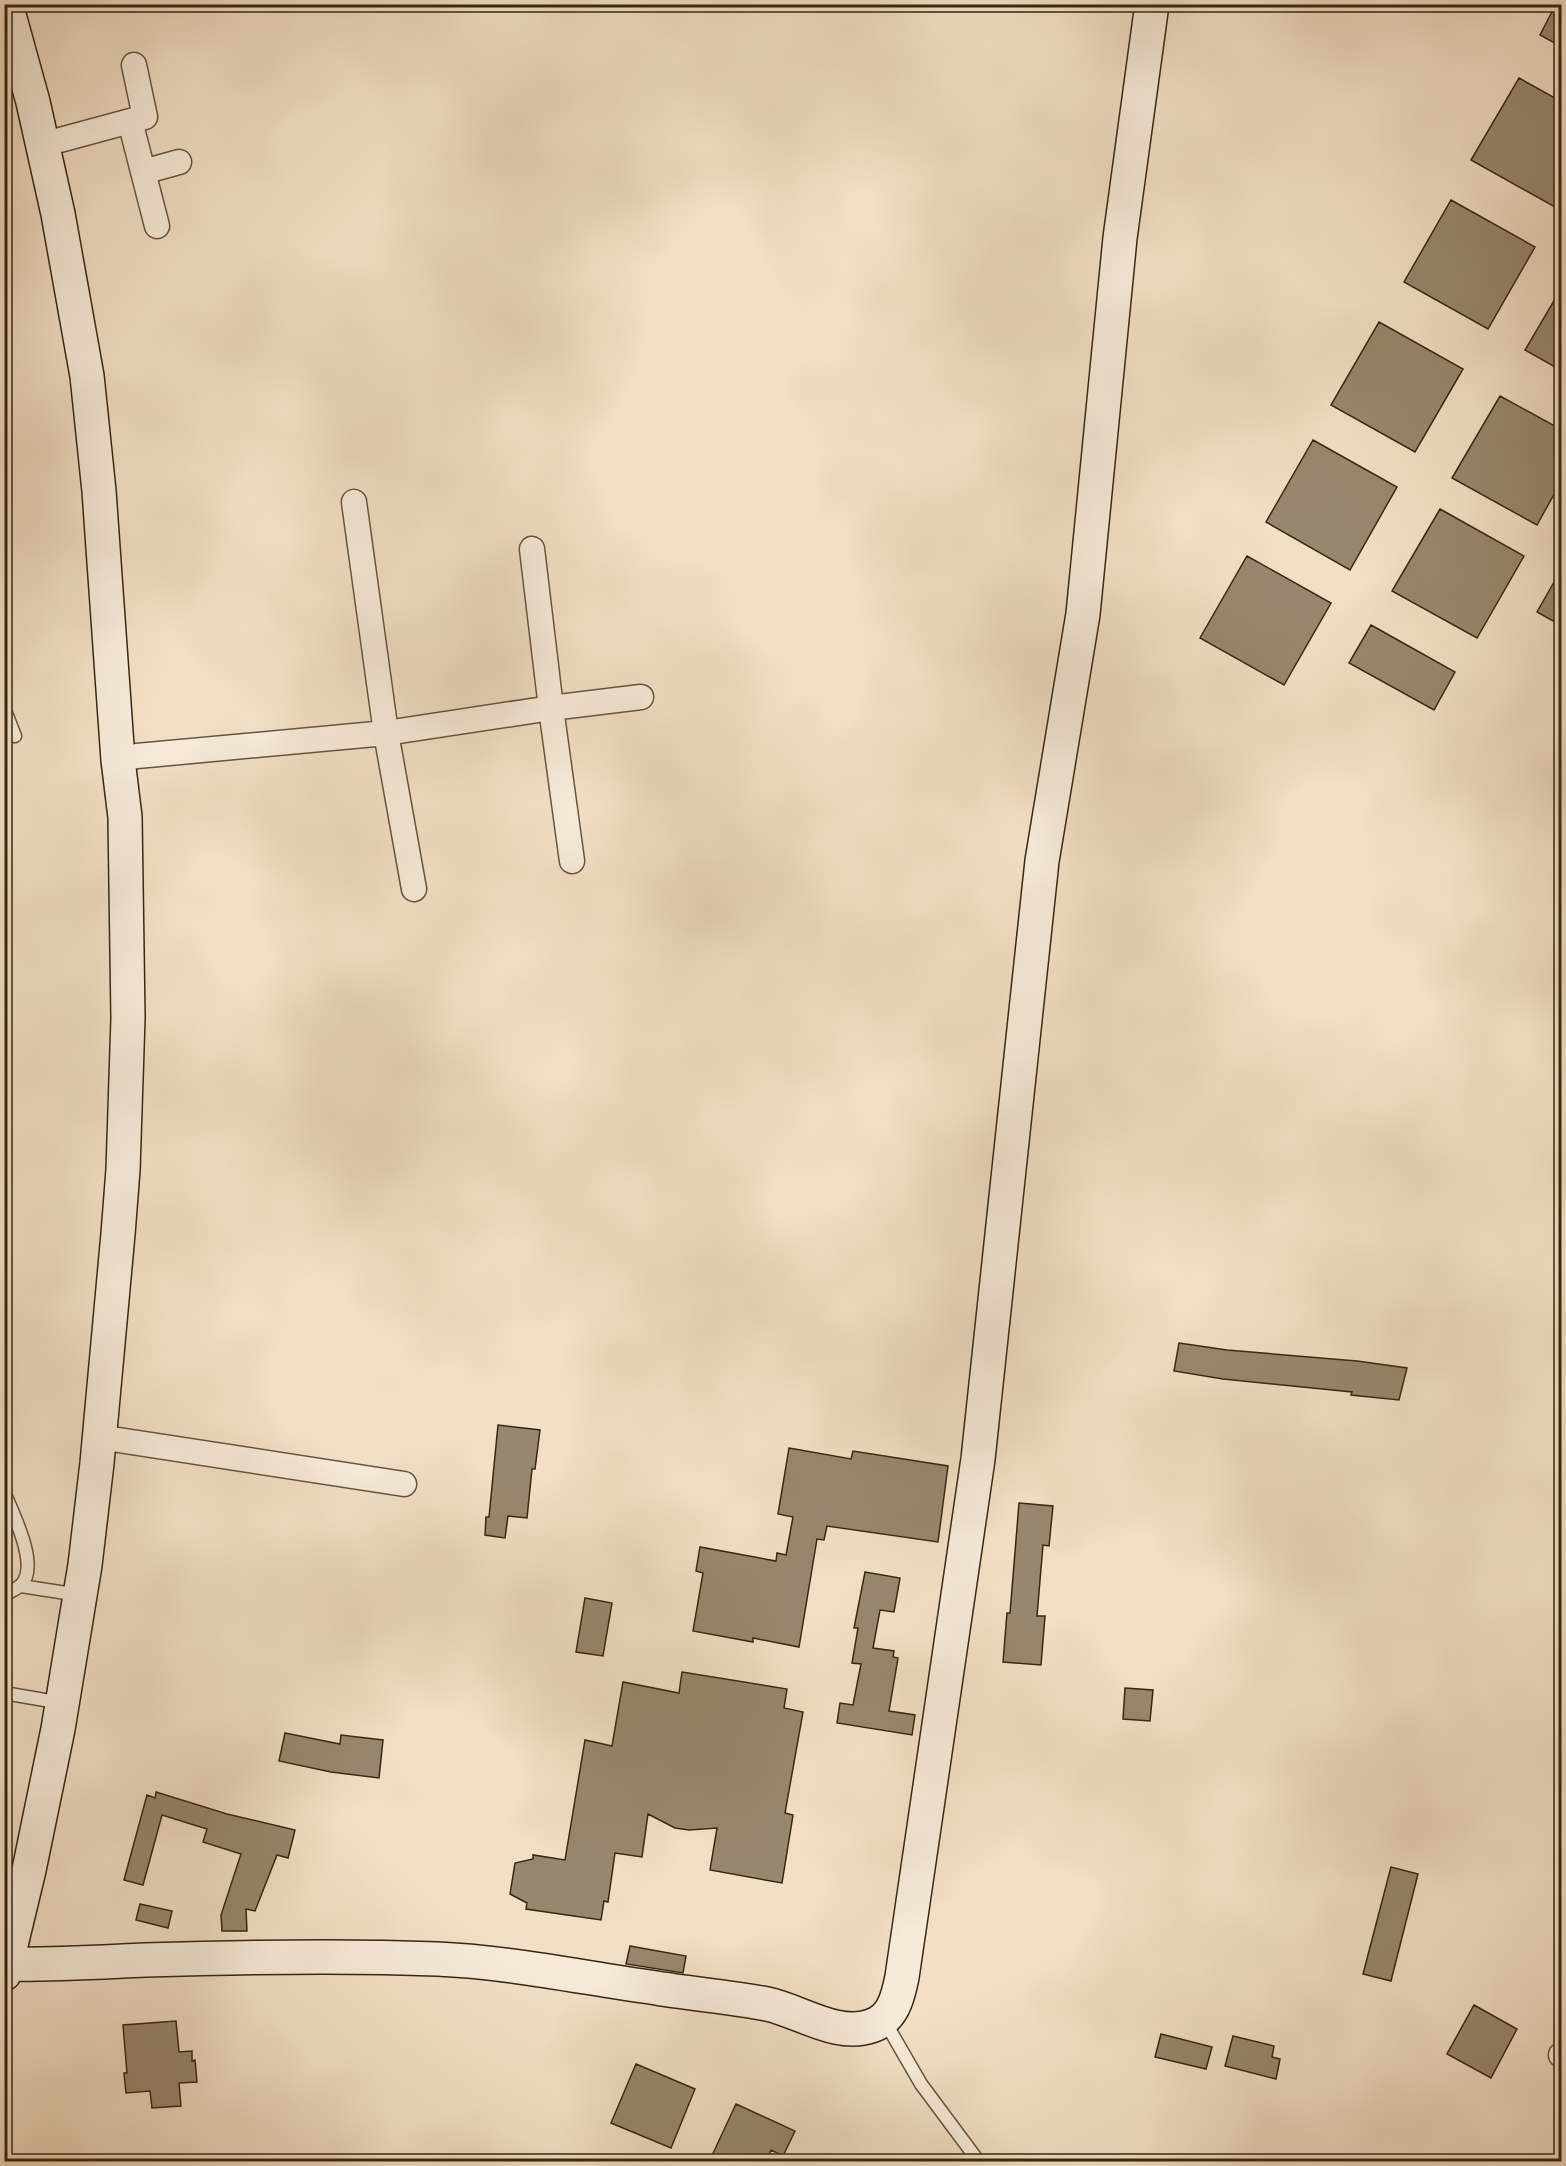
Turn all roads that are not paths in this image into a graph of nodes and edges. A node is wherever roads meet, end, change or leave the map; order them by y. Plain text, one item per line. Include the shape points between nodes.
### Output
1 (6, 4) edge
2 (25, 4) edge
3 (1152, 4) edge
4 (134, 65) dead end
5 (130, 121) junction
6 (60, 140) junction
7 (179, 162) dead end
8 (143, 172) junction
9 (157, 226) dead end
10 (354, 502) dead end
11 (532, 549) dead end
12 (642, 697) dead end
13 (4, 708) edge
14 (551, 708) junction
15 (386, 733) junction
16 (15, 736) dead end
17 (127, 758) junction
18 (572, 861) dead end
19 (414, 890) dead end
20 (99, 1437) junction
21 (404, 1484) dead end
22 (4, 1492) edge
23 (21, 1586) junction
24 (4, 1594) edge
25 (71, 1594) junction
26 (4, 1693) edge
27 (56, 1702) junction
28 (5, 1967) edge
29 (883, 2019) junction
30 (979, 2162) edge

1 - 17 street via 58,214 87,376
2 - 6 street
3 - 29 street via 1120,238 1083,614 1042,861 978,1460 902,1977 893,2009
4 - 5 street via 145,117
5 - 6 street
5 - 8 street
6 - 17 street via 104,358 120,515
7 - 8 street
8 - 9 street
10 - 15 street
11 - 14 street
12 - 14 street
13 - 16 lane
14 - 15 street
14 - 18 street
15 - 17 street
15 - 19 street
17 - 20 street via 128,1018 123,1170
20 - 21 street
20 - 25 street
22 - 23 lane via 28,1558 28,1574
23 - 24 lane
23 - 25 lane
25 - 27 street
26 - 27 lane
27 - 28 street via 29,1870
28 - 29 street via 244,1958 460,1961 768,2005 842,2028 872,2026
29 - 30 lane via 921,2084

